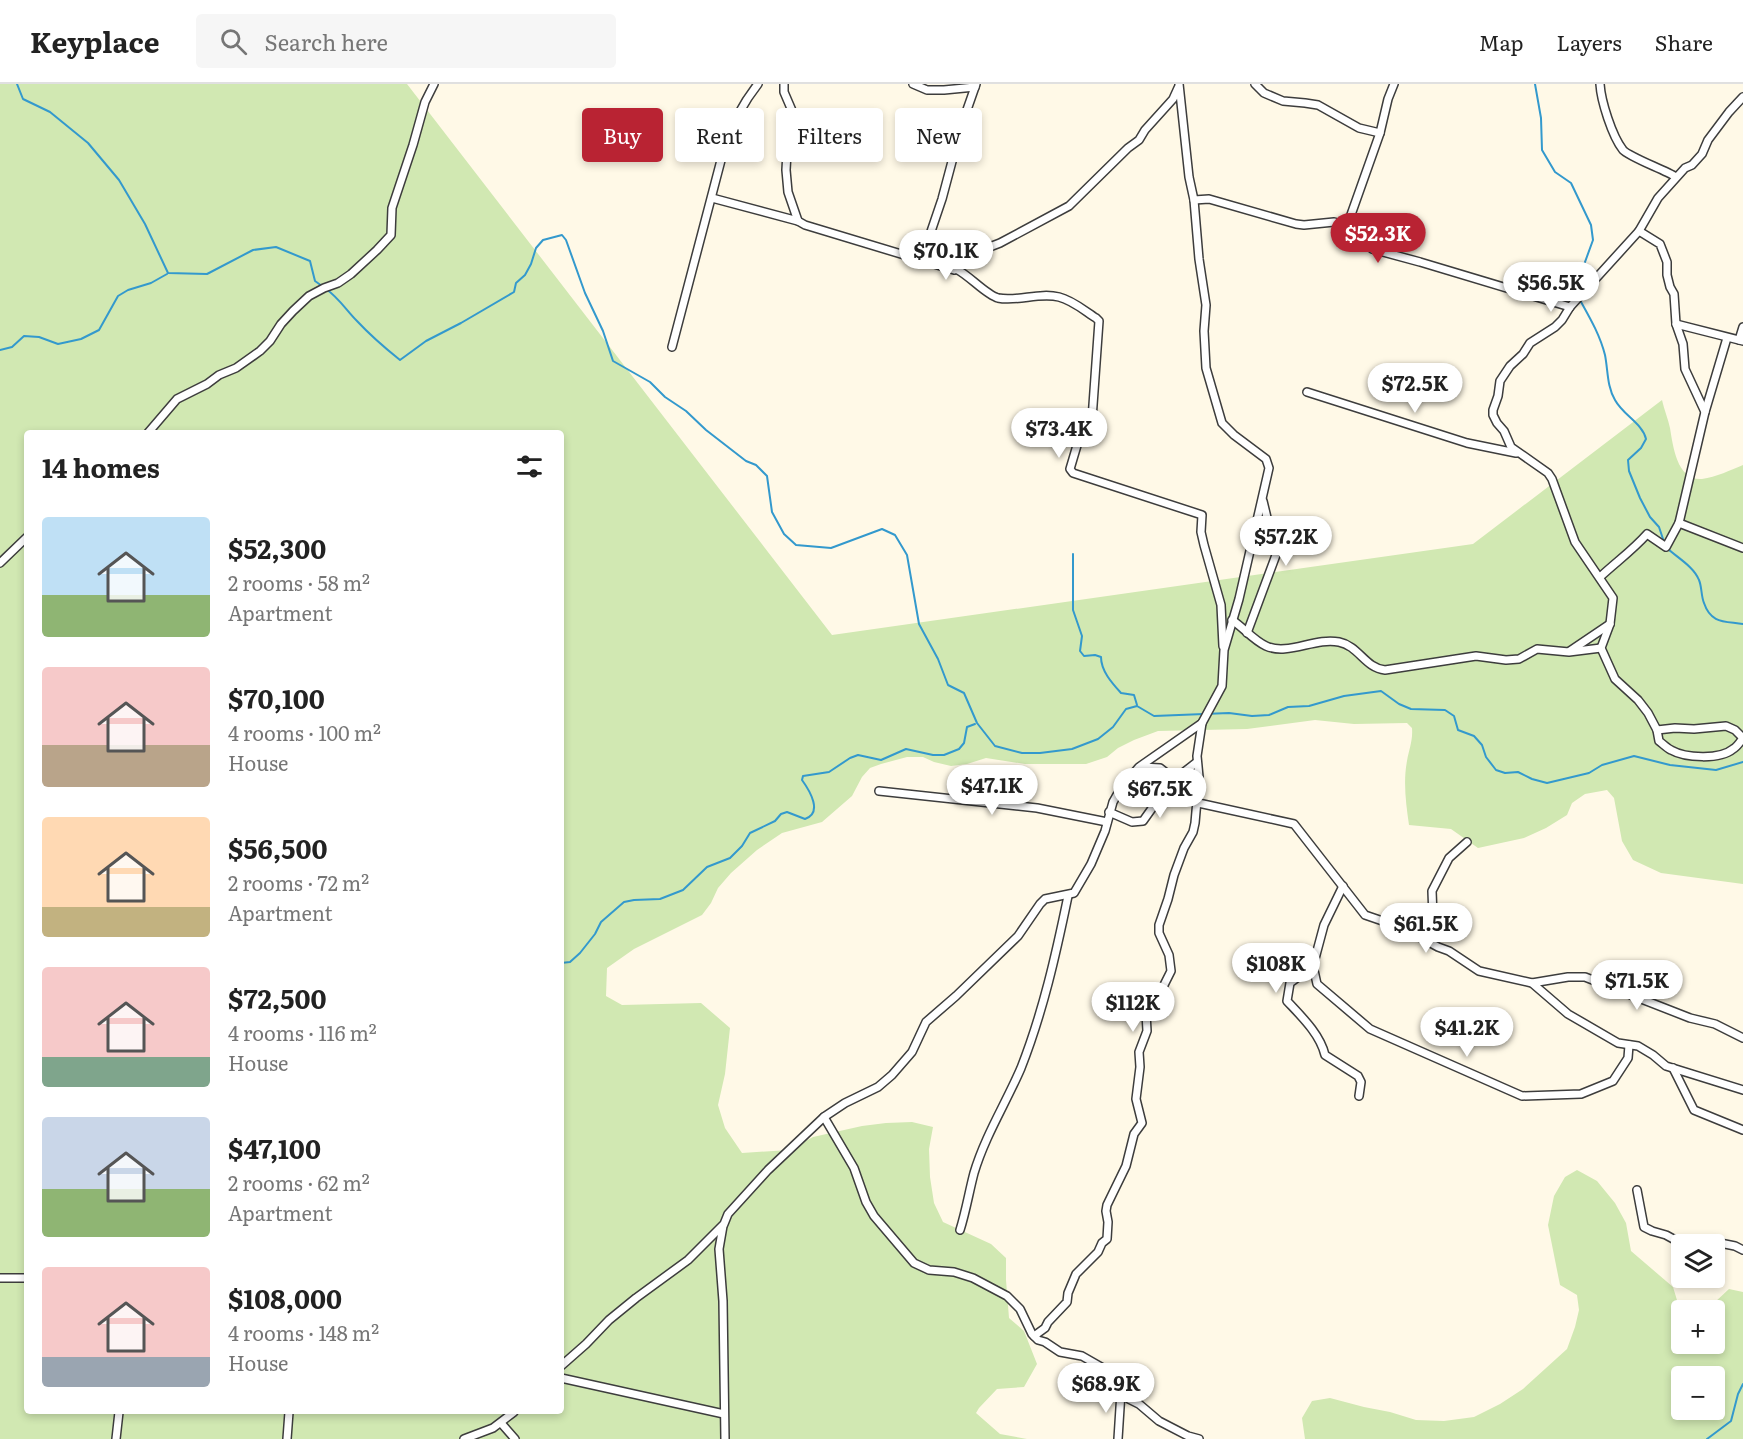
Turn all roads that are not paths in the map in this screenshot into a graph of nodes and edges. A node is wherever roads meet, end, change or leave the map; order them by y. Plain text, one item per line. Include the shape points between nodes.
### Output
1 (434, 84) edge
2 (758, 84) edge
3 (784, 84) edge
4 (913, 84) edge
5 (1255, 84) edge
6 (1394, 84) edge
7 (1600, 84) edge
8 (975, 85) edge
9 (1179, 85) edge
10 (1743, 97) edge
11 (1380, 133) junction
12 (1677, 177) junction
13 (712, 198) junction
14 (1194, 200) junction
15 (798, 221) junction
16 (1347, 226) junction
17 (1639, 231) junction
18 (921, 261) junction
19 (956, 269) junction
20 (1570, 307) junction
21 (1676, 324) junction
22 (1743, 327) edge
23 (1728, 338) junction
24 (1741, 341) edge
25 (672, 347) dead end
26 (1306, 392) dead end
27 (1705, 412) junction
28 (150, 430) edge
29 (1518, 454) junction
30 (1262, 498) junction
31 (1679, 523) junction
32 (24, 540) edge
33 (1743, 548) edge
34 (0, 563) edge
35 (1600, 577) junction
36 (1232, 620) junction
37 (1610, 624) junction
38 (1247, 633) junction
39 (1601, 648) junction
40 (1224, 650) junction
41 (1569, 652) junction
42 (1202, 723) junction
43 (1657, 730) junction
44 (1743, 738) edge
45 (1197, 762) junction
46 (1139, 767) junction
47 (1174, 779) junction
48 (879, 791) dead end
49 (1198, 803) junction
50 (1109, 812) junction
51 (1107, 822) junction
52 (1467, 842) dead end
53 (1343, 886) junction
54 (1068, 896) junction
55 (1429, 941) junction
56 (1313, 966) junction
57 (1532, 983) junction
58 (1743, 1038) edge
59 (1629, 1045) junction
60 (1673, 1068) junction
61 (1743, 1090) edge
62 (1359, 1096) dead end
63 (824, 1117) junction
64 (1743, 1130) edge
65 (1636, 1190) dead end
66 (724, 1224) junction
67 (960, 1230) dead end
68 (1743, 1250) edge
69 (0, 1278) edge
70 (24, 1278) edge
71 (1034, 1336) junction
72 (564, 1363) edge
73 (564, 1379) edge
74 (1121, 1392) junction
75 (119, 1414) edge
76 (289, 1414) edge
77 (512, 1414) edge
78 (724, 1414) junction
79 (501, 1423) junction
80 (116, 1439) edge
81 (287, 1439) edge
82 (464, 1439) edge
83 (514, 1439) edge
84 (725, 1439) edge
85 (1118, 1439) edge
86 (1199, 1439) edge

1 - 28 street via 392,208 391,235 351,274 309,296 260,351 177,399
2 - 13 street via 732,124
3 - 15 street via 793,113 786,133 788,192
4 - 8 street via 927,90
5 - 11 street via 1264,93 1283,101 1318,105 1359,128
6 - 11 street
7 - 12 street via 1608,119 1623,150
8 - 18 street
9 - 14 street
9 - 19 street via 1173,99 1140,140 1069,206 987,248
10 - 12 street via 1708,140 1702,154
11 - 16 street
12 - 17 street via 1658,198
13 - 15 street
13 - 25 street
14 - 16 street via 1209,199 1296,224 1334,222
14 - 30 street via 1206,305 1206,368 1222,423 1268,463
15 - 18 street
16 - 20 street via 1358,231 1372,249
17 - 20 street
17 - 21 street via 1660,244 1674,294
18 - 19 street
19 - 40 street via 995,297 1062,297 1099,321 1092,419 1078,442 1070,469 1202,515 1201,532 1221,605
20 - 29 street via 1555,327 1530,343 1500,381 1493,415
21 - 23 street
21 - 27 street via 1685,369
22 - 24 street
23 - 24 street
23 - 27 street
26 - 29 street via 1467,443
27 - 31 street
29 - 35 street via 1548,473 1575,542
30 - 36 street
30 - 38 street via 1276,555
31 - 33 street
31 - 35 street via 1666,547 1647,534
32 - 34 street
35 - 37 street via 1613,598
36 - 38 street
36 - 40 street
37 - 39 street
37 - 41 street
38 - 41 street via 1268,647 1277,648 1340,642 1354,648 1375,668 1385,670 1476,656 1506,660 1537,649
39 - 41 street
39 - 43 street via 1615,680 1638,700
40 - 42 street via 1222,686
42 - 45 street
42 - 46 street
43 - 44 street via 1726,726
43 - 44 street via 1659,741 1670,750 1701,756 1732,750
45 - 47 street
45 - 49 street
46 - 47 street via 1160,768
46 - 50 street via 1121,788
47 - 49 street
47 - 50 street via 1143,821 1132,822
48 - 51 street via 1037,808
49 - 53 street via 1294,824
49 - 71 street via 1194,831 1180,857 1159,925 1171,972 1146,1013 1147,1031 1139,1052 1136,1099 1142,1124 1134,1134 1126,1166 1107,1205 1107,1239 1076,1274 1067,1302
50 - 51 street
51 - 54 street via 1080,885
52 - 55 street via 1449,858 1431,891 1433,917
53 - 55 street via 1365,915
53 - 56 street via 1324,926
54 - 63 street via 1045,899 1040,904 1018,936 926,1022 912,1052 888,1079
54 - 67 street via 1035,1029 975,1171
55 - 57 street via 1479,971
56 - 59 street via 1317,984 1370,1029 1522,1096 1581,1094 1613,1081 1628,1058
56 - 62 street via 1290,983 1287,1000 1323,1045 1325,1055 1358,1076
57 - 58 street via 1585,977
57 - 59 street via 1568,1014 1618,1043
59 - 60 street via 1638,1046
60 - 61 street
60 - 64 street via 1694,1110
63 - 66 street via 752,1187
63 - 71 street via 854,1168 874,1216 910,1259 929,1270 973,1278 1007,1296 1020,1309
65 - 68 street via 1644,1227 1677,1241 1705,1240
66 - 72 street via 688,1260 618,1313
66 - 78 street via 719,1249
69 - 70 street
71 - 74 street via 1060,1352 1082,1356 1103,1368
73 - 78 street
74 - 85 street
74 - 86 street via 1159,1421
75 - 80 street
76 - 81 street
77 - 79 street
78 - 84 street
79 - 82 street
79 - 83 street

